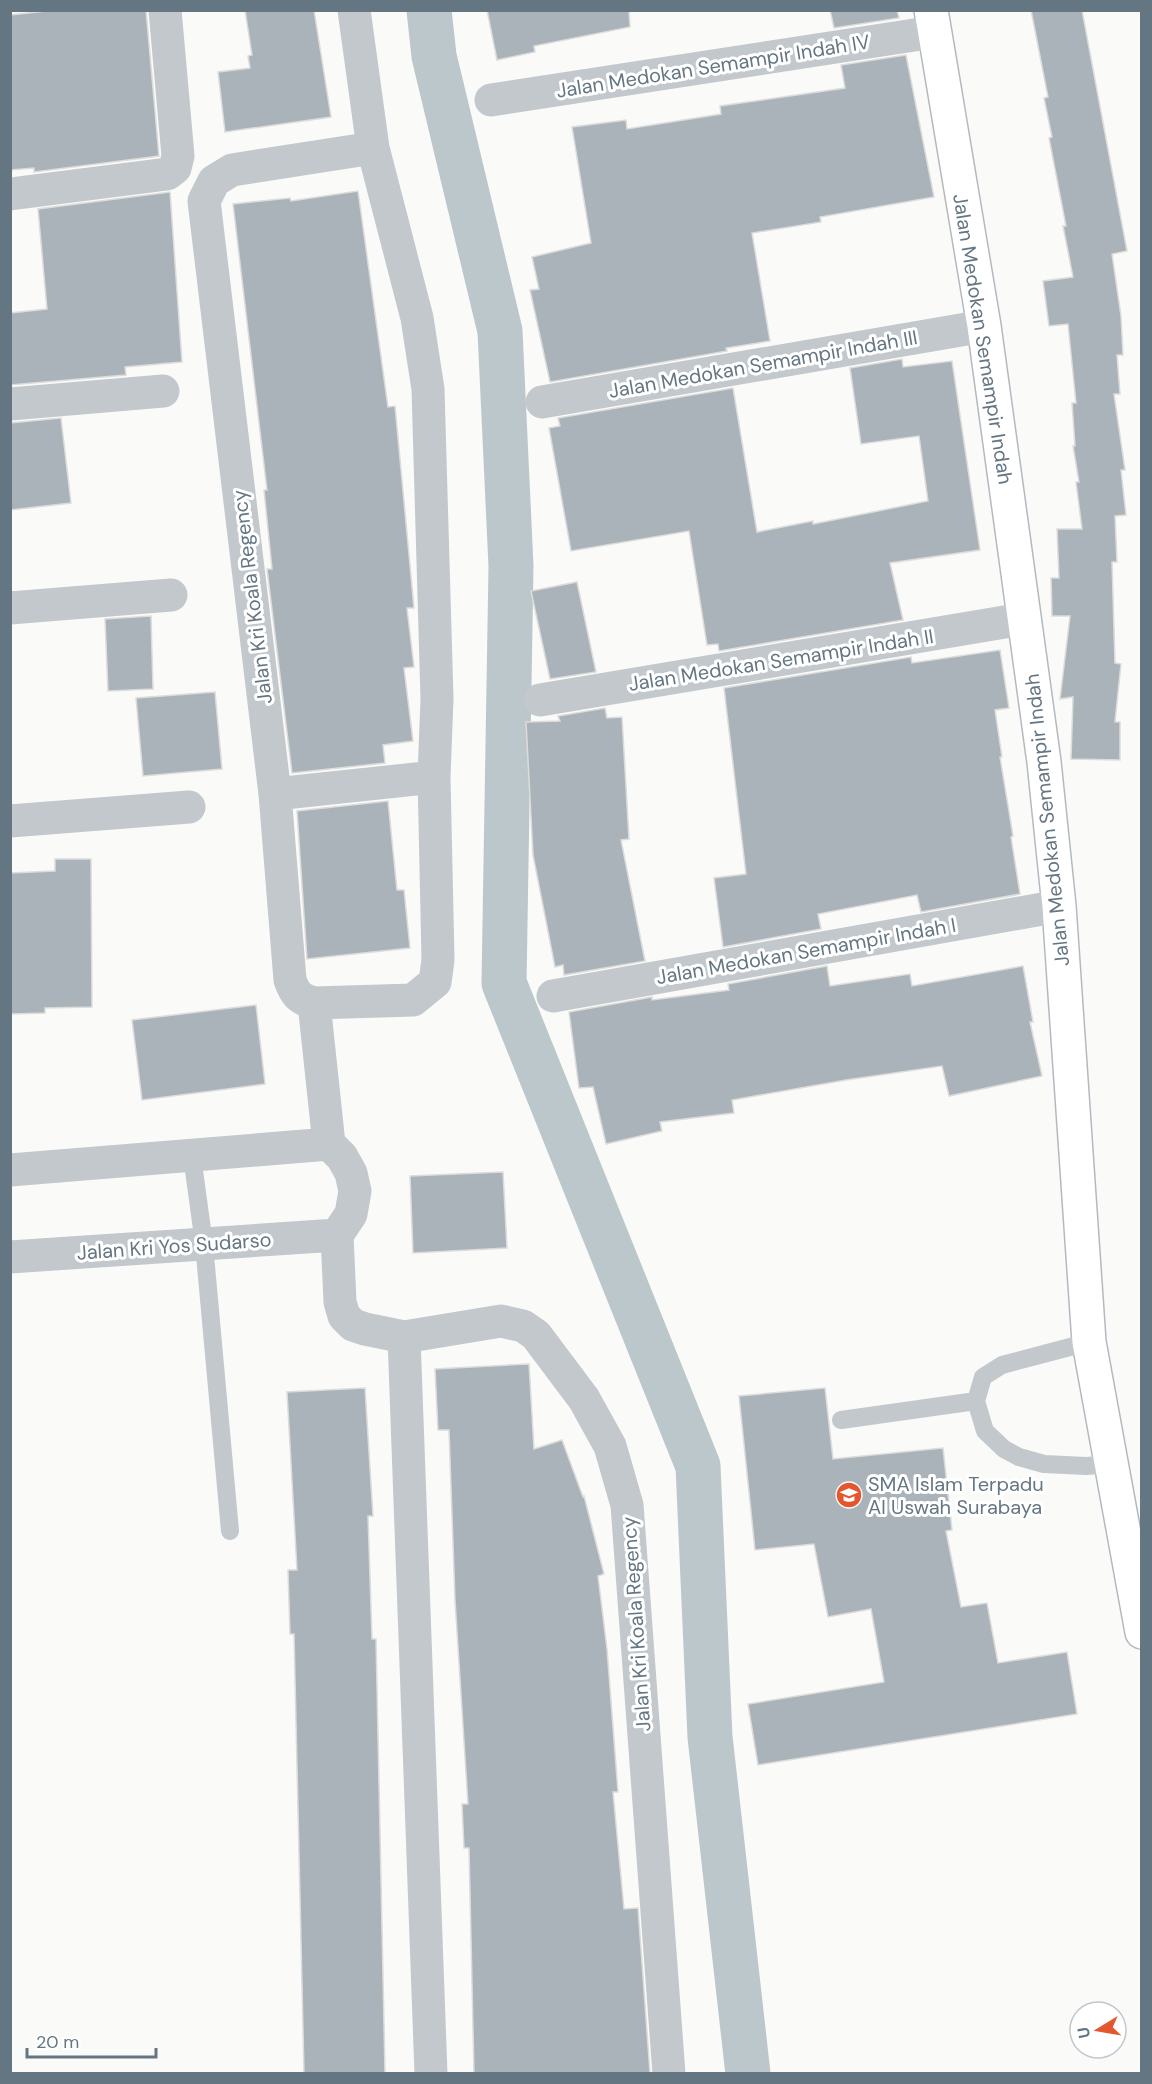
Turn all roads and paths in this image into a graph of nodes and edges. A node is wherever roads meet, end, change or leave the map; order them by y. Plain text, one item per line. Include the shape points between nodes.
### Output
1 (165, 10) edge
2 (354, 10) edge
3 (933, 21) edge
4 (491, 100) dead end
5 (373, 147) junction
6 (10, 194) edge
7 (984, 326) junction
8 (163, 391) dead end
9 (542, 402) dead end
10 (10, 404) edge
11 (171, 595) dead end
12 (10, 608) edge
13 (1023, 619) junction
14 (540, 700) dead end
15 (434, 777) junction
16 (276, 794) junction
17 (189, 807) dead end
18 (10, 821) edge
19 (1059, 906) junction
20 (553, 996) dead end
21 (304, 998) junction
22 (329, 1144) junction
23 (192, 1156) junction
24 (10, 1170) edge
25 (337, 1235) junction
26 (204, 1244) junction
27 (10, 1257) edge
28 (404, 1337) junction
29 (1089, 1342) junction
30 (976, 1401) junction
31 (841, 1420) dead end
32 (1111, 1464) junction
33 (230, 1531) dead end
34 (1142, 1632) edge
35 (431, 2073) edge
36 (669, 2073) edge

1 - 6 street via 178,156 175,168 167,174
2 - 5 street
3 - 4 street, Jalan Medokan Semampir Indah IV
3 - 7 street, Jalan Medokan Semampir Indah
5 - 15 street via 417,318 428,389 437,699
5 - 16 street, Jalan Kri Koala Regency via 232,170 214,181 204,201
7 - 9 street, Jalan Medokan Semampir Indah III
7 - 13 street, Jalan Medokan Semampir Indah
8 - 10 street
11 - 12 street
13 - 14 street, Jalan Medokan Semampir Indah II
13 - 19 street, Jalan Medokan Semampir Indah via 1044,762
15 - 16 street
15 - 21 street via 438,960 435,982 412,1000
16 - 21 street, Jalan Kri Koala Regency via 290,980
17 - 18 street
19 - 20 street, Jalan Medokan Semampir Indah I
19 - 29 street, Jalan Medokan Semampir Indah
21 - 22 street, Jalan Kri Koala Regency
22 - 23 street
22 - 25 street via 351,1173 355,1191 351,1214
23 - 24 street
23 - 26 lane
25 - 26 street, Jalan Kri Yos Sudarso
25 - 28 street, Jalan Kri Koala Regency via 344,1316 353,1325
26 - 27 street, Jalan Kri Yos Sudarso
26 - 33 lane
28 - 35 street
28 - 36 street, Jalan Kri Koala Regency via 501,1321 523,1326 536,1335 584,1399 610,1446 627,1505
29 - 30 lane via 1002,1365 983,1377
29 - 32 street, Jalan Medokan Semampir Indah
30 - 31 lane
30 - 32 lane via 985,1431 1019,1457 1044,1464
32 - 34 street, Jalan Medokan Semampir Indah

